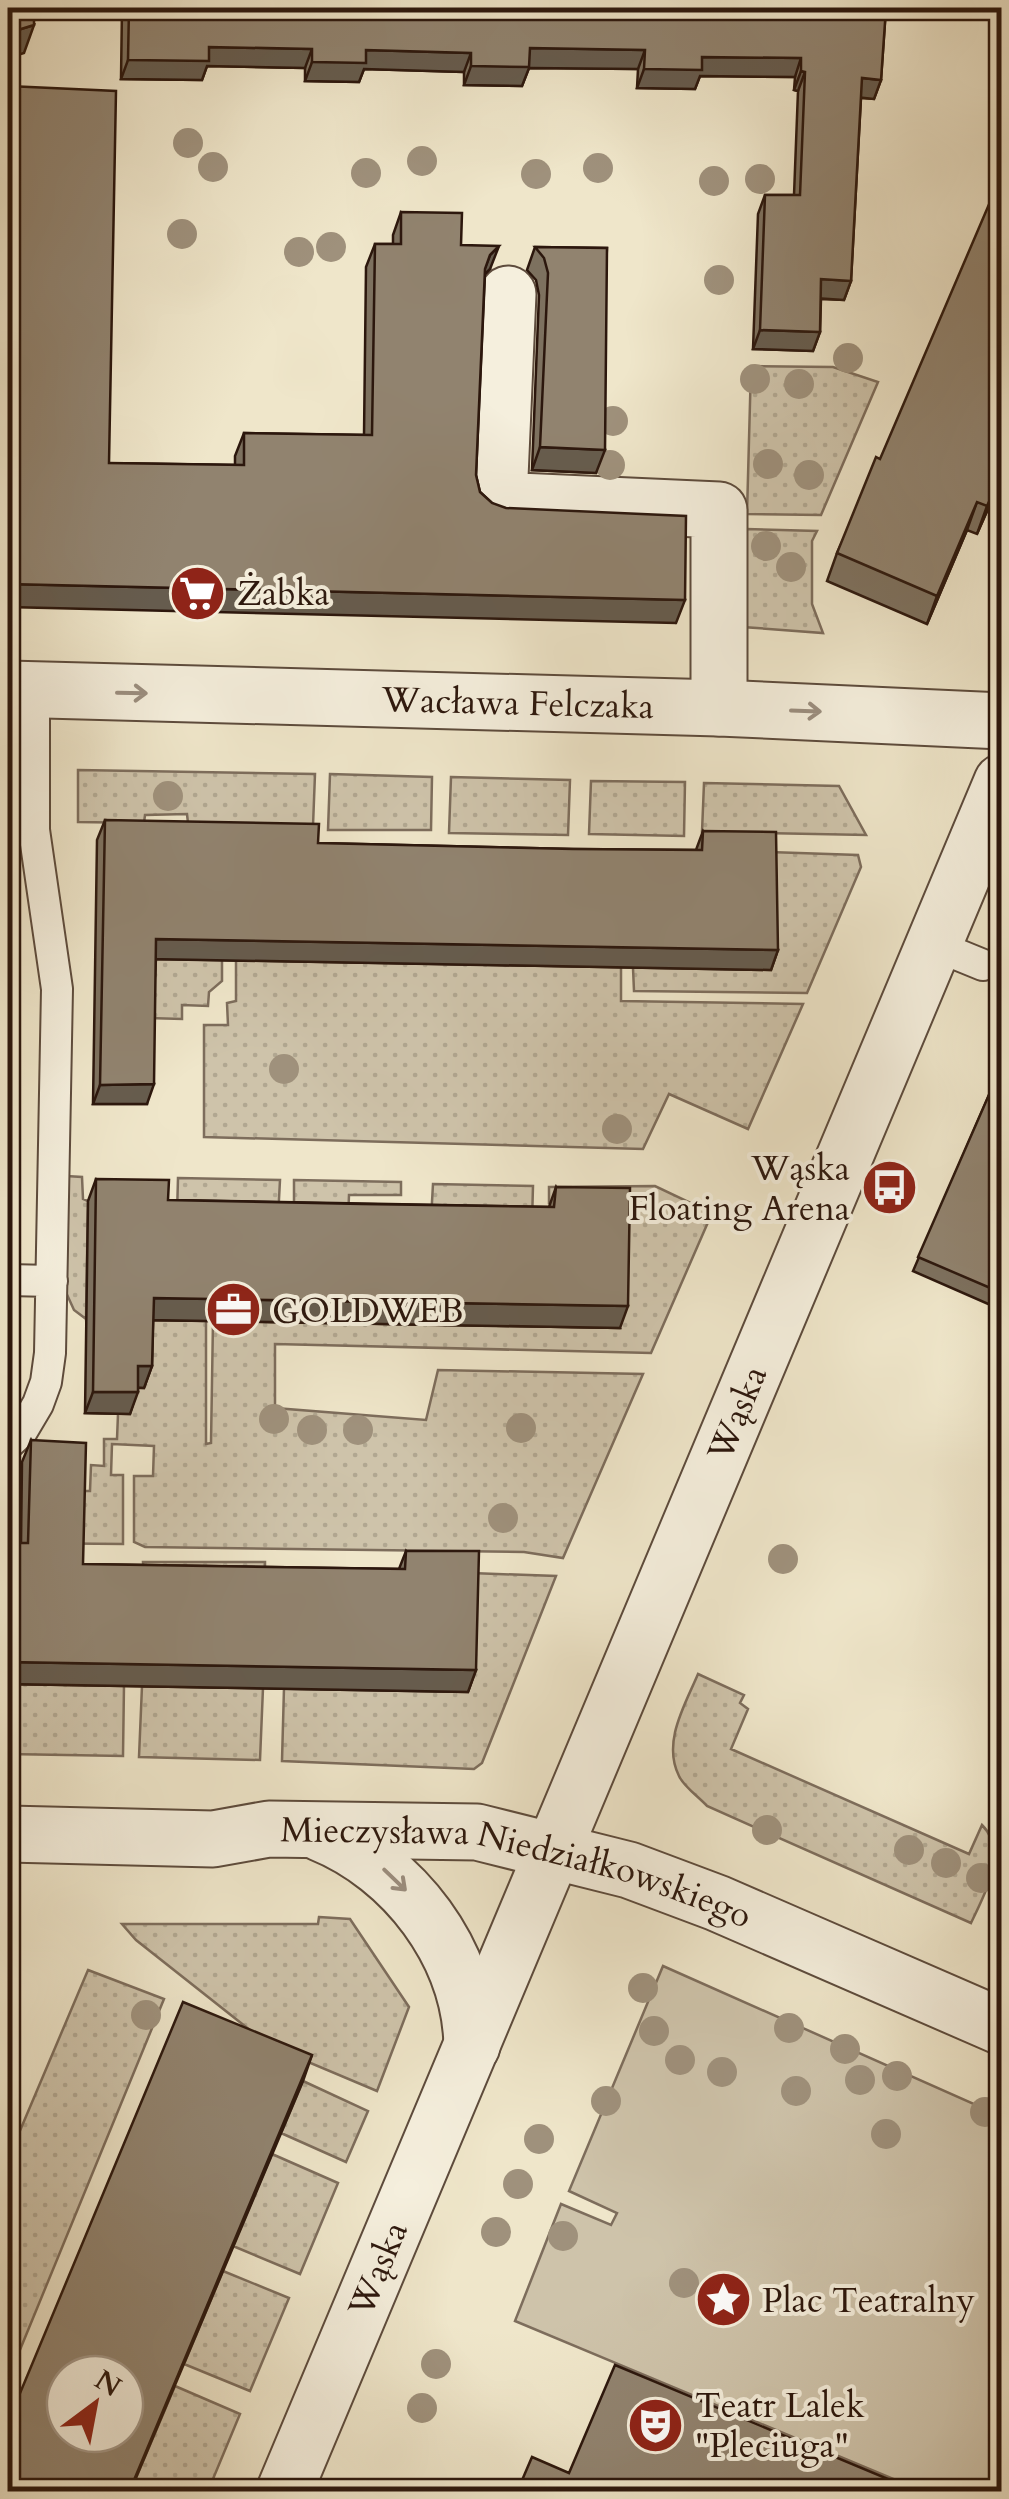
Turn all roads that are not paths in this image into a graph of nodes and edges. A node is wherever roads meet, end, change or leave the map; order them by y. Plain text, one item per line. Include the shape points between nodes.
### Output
1 (508, 294) dead end
2 (16, 691) edge
3 (719, 708) junction
4 (1002, 721) edge
5 (1002, 782) edge
6 (8, 1280) edge
7 (52, 1282) junction
8 (14, 1438) edge
9 (312, 1830) junction
10 (8, 1834) edge
11 (554, 1849) junction
12 (1002, 2028) edge
13 (472, 2046) junction
14 (284, 2492) edge

1 - 3 street via 499,500 719,510
2 -> 3 street, Wacława Felczaka
2 - 7 lane, Wacława Felczaka via 57,989
3 -> 4 street, Wacława Felczaka
5 - 11 street, Wąska via 958,955
6 - 7 lane
7 - 8 lane, Wacława Felczaka via 46,1382
9 - 10 street, Mieczysława Niedziałkowskiego via 213,1838
9 - 11 street, Mieczysława Niedziałkowskiego via 478,1832
9 -> 13 street via 380,1866 422,1909 460,1983
11 - 12 street, Mieczysława Niedziałkowskiego via 717,1903
11 - 13 street, Wąska
13 - 14 street, Wąska

